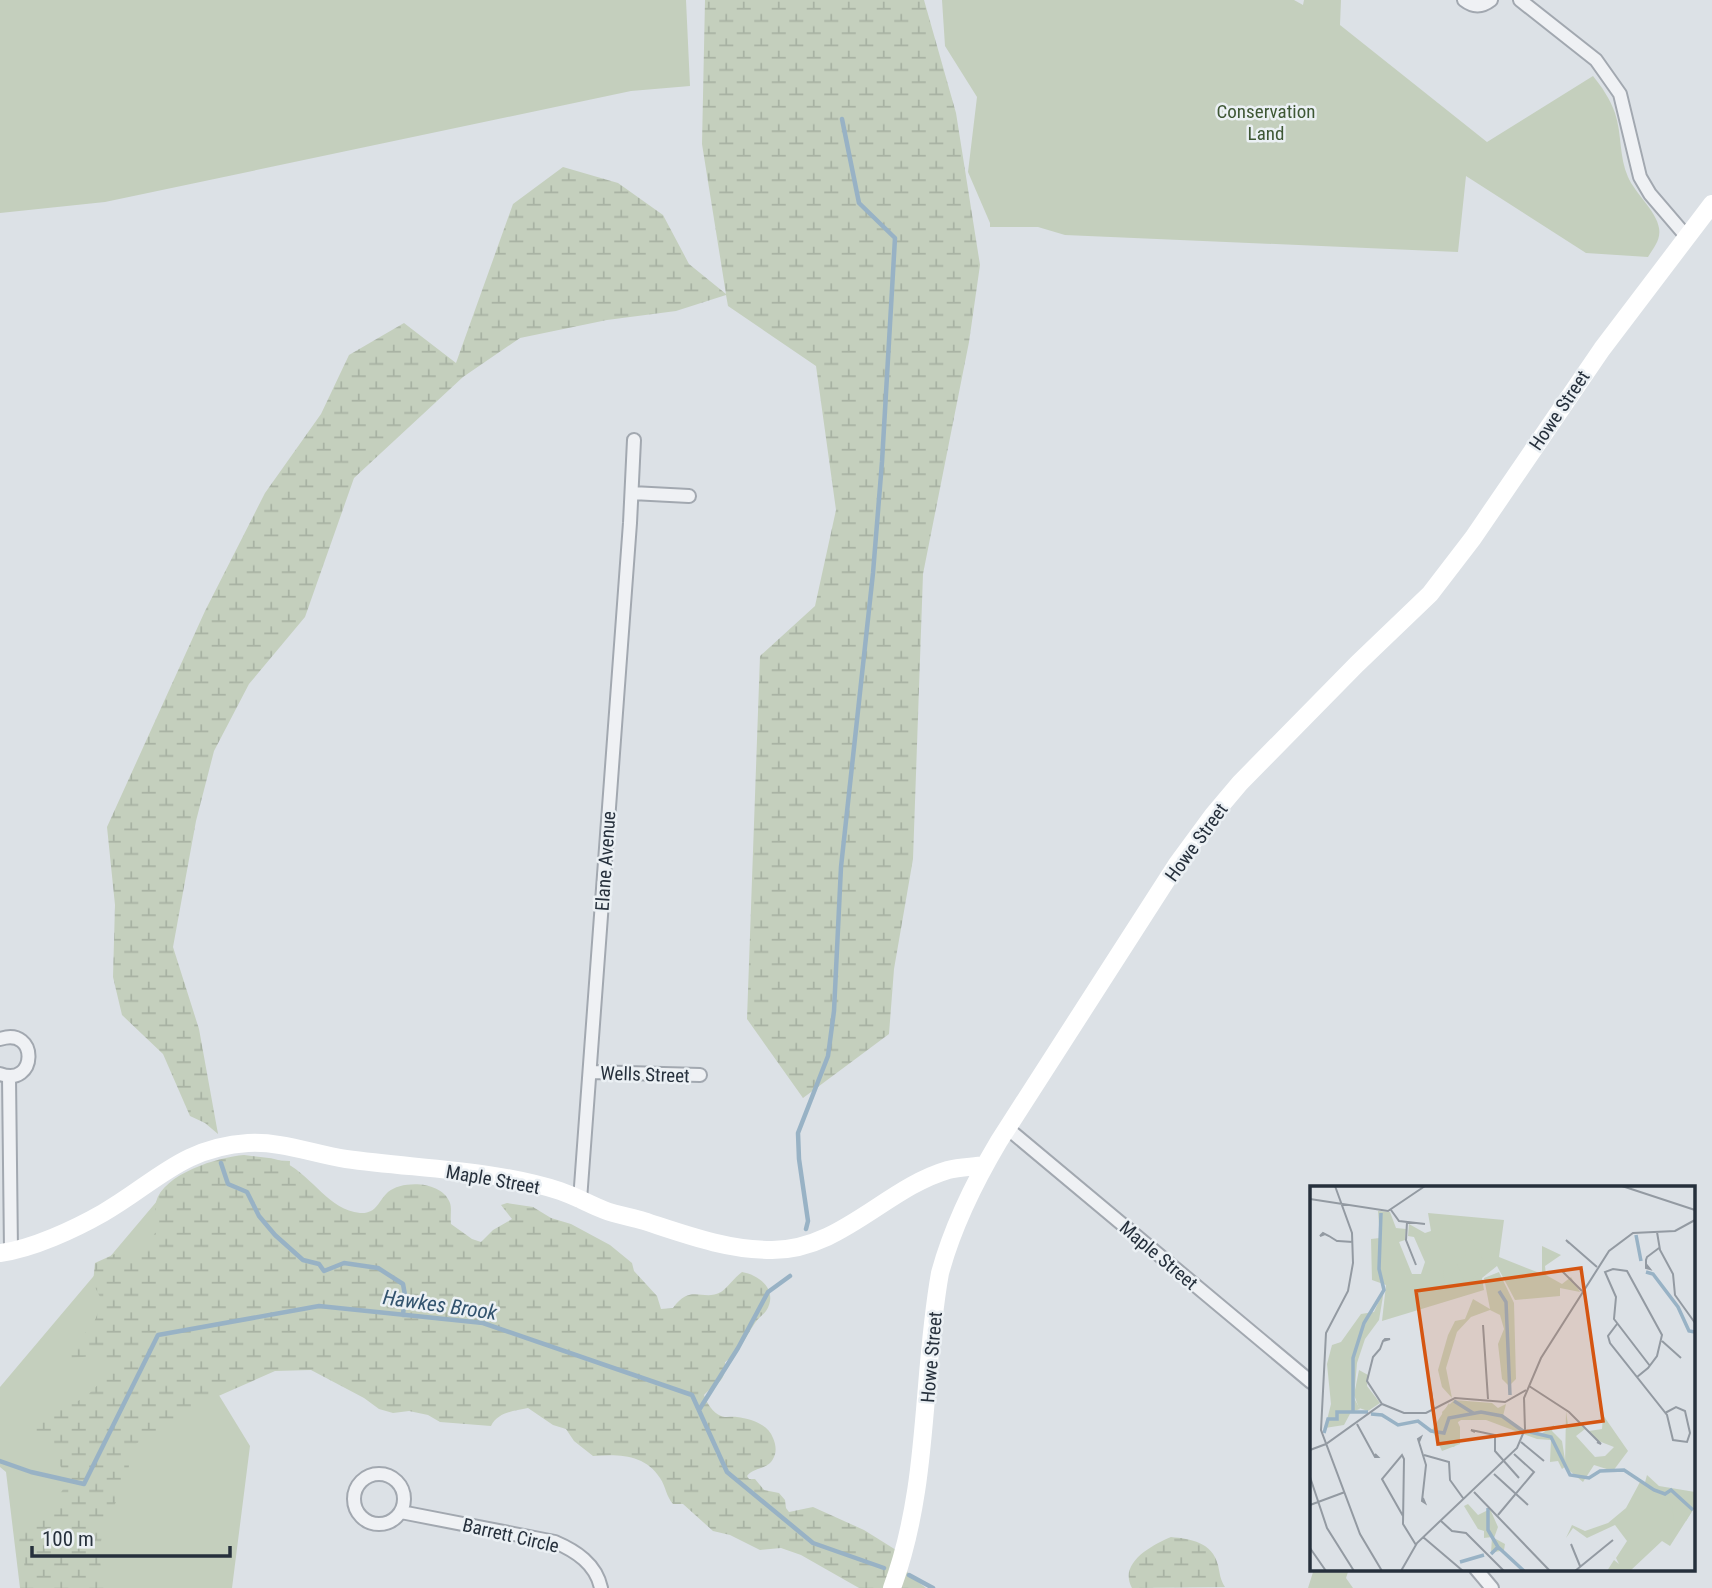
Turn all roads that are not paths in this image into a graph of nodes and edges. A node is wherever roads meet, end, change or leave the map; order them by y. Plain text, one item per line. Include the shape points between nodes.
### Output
1 (1464, 0) edge
2 (1491, 0) edge
3 (1520, 0) edge
4 (1712, 204) edge
5 (1686, 236) junction
6 (634, 440) dead end
7 (632, 493) junction
8 (689, 496) dead end
9 (0, 1039) edge
10 (590, 1072) junction
11 (4, 1075) edge
12 (700, 1075) dead end
13 (1007, 1128) junction
14 (985, 1165) junction
15 (580, 1200) junction
16 (6, 1252) edge
17 (1310, 1381) edge
18 (401, 1512) junction
19 (1477, 1570) edge
20 (601, 1588) edge
21 (892, 1588) edge
22 (1492, 1588) edge

1 - 2 street via 1479,6
3 - 5 street via 1596,60 1620,93 1640,177
4 - 5 street, Howe Street
5 - 13 street, Howe Street via 1430,594 1213,815
6 - 7 street, Elane Avenue
7 - 8 street
7 - 10 street, Elane Avenue
9 - 11 street via 17,1038 28,1050 29,1059 24,1070
10 - 12 street, Wells Street
10 - 15 street, Elane Avenue
11 - 16 street
13 - 14 street, Howe Street
13 - 17 street, Maple Street
14 - 15 street, Maple Street via 948,1170 914,1185 843,1230 777,1250 696,1239
14 - 21 street, Howe Street via 948,1243 940,1272 914,1510
15 - 16 street, Maple Street via 500,1176 245,1143 191,1156 102,1214
18 - 18 street, Barrett Circle via 404,1496 391,1477 368,1477 357,1489 358,1512 372,1522 388,1522
18 - 20 street, Barrett Circle via 555,1542 575,1550 593,1569
19 - 22 street

